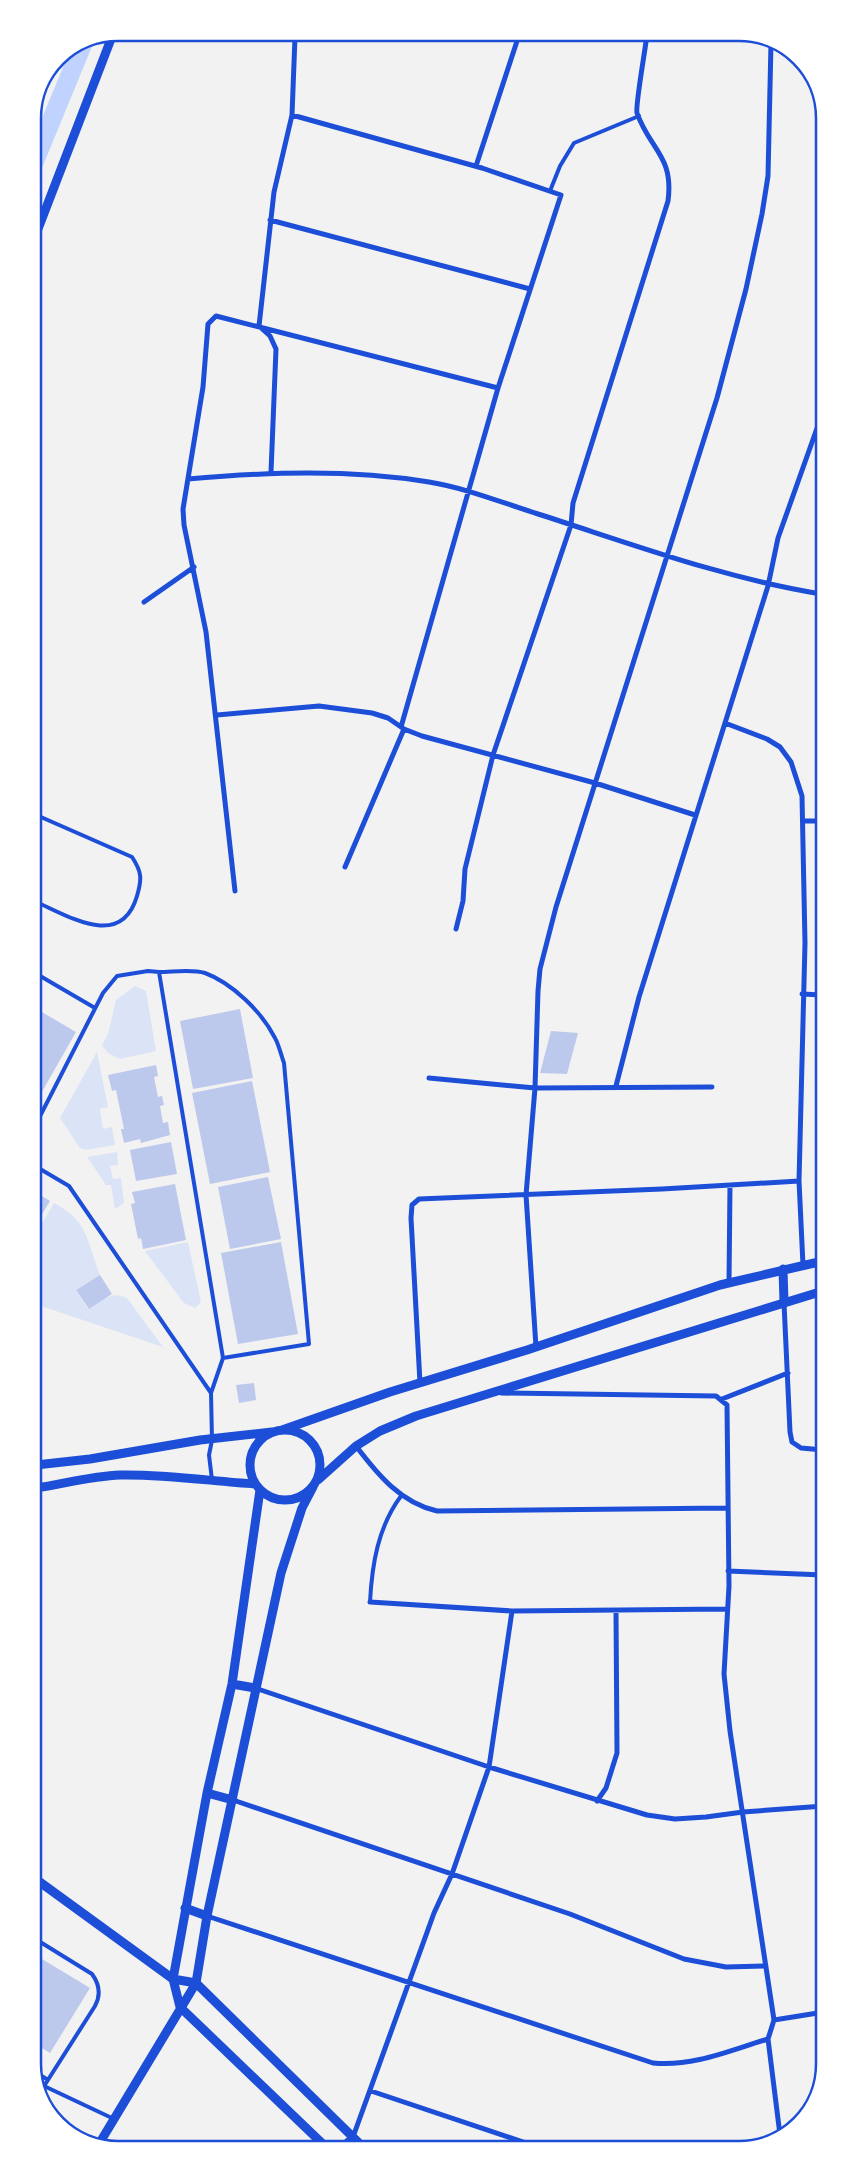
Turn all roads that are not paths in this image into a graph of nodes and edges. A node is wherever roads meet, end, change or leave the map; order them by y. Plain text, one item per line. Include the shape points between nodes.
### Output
1 (295, 41) edge
2 (517, 41) edge
3 (646, 41) edge
4 (109, 42) edge
5 (771, 48) edge
6 (292, 114) junction
7 (639, 116) junction
8 (476, 166) junction
9 (550, 191) junction
10 (270, 220) junction
11 (41, 221) edge
12 (530, 289) junction
13 (259, 326) junction
14 (498, 388) junction
15 (816, 431) edge
16 (271, 472) junction
17 (188, 478) junction
18 (468, 492) junction
19 (571, 525) junction
20 (667, 557) junction
21 (194, 566) junction
22 (768, 586) junction
23 (816, 593) edge
24 (144, 602) dead end
25 (217, 715) junction
26 (725, 723) junction
27 (402, 728) junction
28 (493, 755) junction
29 (595, 783) junction
30 (695, 815) junction
31 (41, 817) edge
32 (804, 821) junction
33 (816, 821) edge
34 (344, 867) dead end
35 (235, 891) dead end
36 (41, 904) edge
37 (456, 929) dead end
38 (159, 972) junction
39 (41, 977) edge
40 (802, 994) junction
41 (816, 995) edge
42 (95, 1008) junction
43 (429, 1078) dead end
44 (616, 1086) junction
45 (712, 1087) dead end
46 (535, 1088) junction
47 (41, 1114) edge
48 (41, 1169) edge
49 (799, 1181) junction
50 (730, 1185) junction
51 (526, 1195) junction
52 (816, 1262) edge
53 (803, 1265) junction
54 (783, 1269) junction
55 (729, 1283) junction
56 (816, 1293) edge
57 (784, 1302) junction
58 (536, 1347) junction
59 (223, 1358) junction
60 (788, 1372) junction
61 (420, 1383) junction
62 (211, 1393) junction
63 (496, 1393) junction
64 (722, 1399) junction
65 (282, 1430) junction
66 (272, 1432) junction
67 (212, 1440) junction
68 (356, 1446) junction
69 (816, 1449) edge
70 (41, 1464) edge
71 (212, 1482) junction
72 (315, 1484) junction
73 (41, 1487) edge
74 (257, 1487) junction
75 (401, 1496) junction
76 (727, 1508) junction
77 (728, 1571) junction
78 (816, 1575) edge
79 (370, 1602) joint
80 (727, 1609) junction
81 (616, 1611) junction
82 (512, 1612) junction
83 (232, 1684) junction
84 (255, 1688) junction
85 (489, 1767) junction
86 (207, 1793) junction
87 (233, 1800) junction
88 (597, 1801) junction
89 (816, 1807) edge
90 (743, 1812) junction
91 (452, 1874) junction
92 (41, 1884) edge
93 (184, 1908) junction
94 (207, 1916) junction
95 (41, 1942) edge
96 (766, 1966) junction
97 (173, 1978) junction
98 (196, 1983) junction
99 (408, 1984) junction
100 (180, 2007) junction
101 (816, 2013) edge
102 (774, 2020) junction
103 (768, 2039) junction
104 (43, 2077) edge
105 (48, 2080) junction
106 (44, 2086) joint
107 (371, 2091) junction
108 (114, 2119) junction
109 (779, 2129) edge
110 (353, 2137) junction
111 (102, 2139) edge
112 (320, 2141) edge
113 (349, 2141) edge
114 (357, 2141) edge
115 (523, 2141) edge

1 - 6 street
2 - 8 street
3 - 7 street via 636,111
4 - 11 street
5 - 20 street via 768,176 762,214 732,345
6 - 8 street
6 - 10 street via 280,159
7 - 9 lane via 574,143
7 - 19 street via 666,164 670,185 668,201 573,504
8 - 9 street
9 - 12 street via 562,195
10 - 12 street
10 - 13 street
12 - 14 street
13 - 14 street
13 - 16 street via 270,336 276,349
13 - 17 street via 216,316 208,324 203,387
14 - 18 street
15 - 22 street via 778,538
16 - 17 street
16 - 18 street via 375,475 431,482
17 - 21 street via 184,517
18 - 19 street
18 - 27 street
19 - 20 street
19 - 28 street
20 - 22 street
20 - 29 street
21 - 24 street
21 - 25 street
22 - 23 street
22 - 26 street
25 - 27 street via 319,706 372,713 388,718
25 - 35 street
26 - 30 street
26 - 32 street via 767,738 780,747 791,762 799,782
27 - 28 street via 430,739
27 - 34 street
28 - 29 street
28 - 37 street via 465,869 463,902
29 - 30 street
29 - 46 street via 540,969
30 - 44 street via 639,997
31 - 36 lane via 132,857 140,869 140,886 135,903 125,918 106,927 89,925
32 - 33 street
32 - 40 street
38 - 42 lane via 117,976
38 - 59 lane
38 - 59 lane via 204,973 221,982 248,1003 266,1023 276,1038 284,1063 309,1344
39 - 42 lane
40 - 41 street
40 - 49 street
42 - 47 lane
43 - 46 street
44 - 45 street
44 - 46 street
46 - 51 street
48 - 62 lane via 70,1186
49 - 50 street
49 - 53 street
50 - 51 street
50 - 55 street
51 - 58 street
51 - 61 street via 419,1198 412,1205
52 - 53 street
53 - 54 street
54 - 55 street
54 - 57 street
55 - 58 street
56 - 57 street
57 - 60 street
57 - 63 street
58 - 61 street
59 - 62 lane
60 - 64 street
60 - 69 street via 792,1442 801,1448
61 - 65 street
62 - 67 lane
63 - 64 street via 716,1396
63 - 68 street via 416,1416 380,1431
64 - 76 street via 727,1405
65 - 66 street
65 - 72 street via 301,1434 314,1445 320,1462
66 - 67 street
66 - 74 street via 256,1445 251,1454 249,1464
67 - 70 street
67 - 71 lane via 209,1461
68 - 72 street
68 - 75 street
71 - 73 street via 166,1475 118,1475
71 - 74 street
72 - 74 street via 305,1495 283,1501 272,1498
72 - 84 street via 302,1508 285,1557
74 - 83 street
75 - 76 street via 420,1507 457,1512
75 - 79 lane via 390,1510 381,1532 374,1557
76 - 77 street
77 - 78 street
77 - 80 street
79 - 82 street
80 - 81 street
80 - 90 street via 724,1674
81 - 82 street
81 - 88 street via 617,1753 606,1788
82 - 85 street
83 - 84 street
83 - 86 street
84 - 85 street
84 - 87 street
85 - 88 street
85 - 91 street
86 - 87 street
86 - 93 street
87 - 91 street
87 - 94 street
88 - 90 street via 675,1819
89 - 90 street
90 - 96 street
91 - 96 street via 570,1914 684,1959 726,1967
91 - 99 street
92 - 97 street
93 - 94 street
93 - 97 street
94 - 98 street
94 - 99 street
95 - 105 lane via 92,1974 99,1994 95,2006
96 - 102 street
97 - 98 street
97 - 100 street
98 - 100 street
98 - 110 street
99 - 103 street via 653,2063 672,2065 689,2062
99 - 107 street
100 - 108 street
100 - 112 street
101 - 102 street
102 - 103 street
103 - 109 street
104 - 105 lane
105 - 106 lane
106 - 108 lane
107 - 110 street
107 - 115 street
108 - 111 street
110 - 113 street
110 - 114 street

